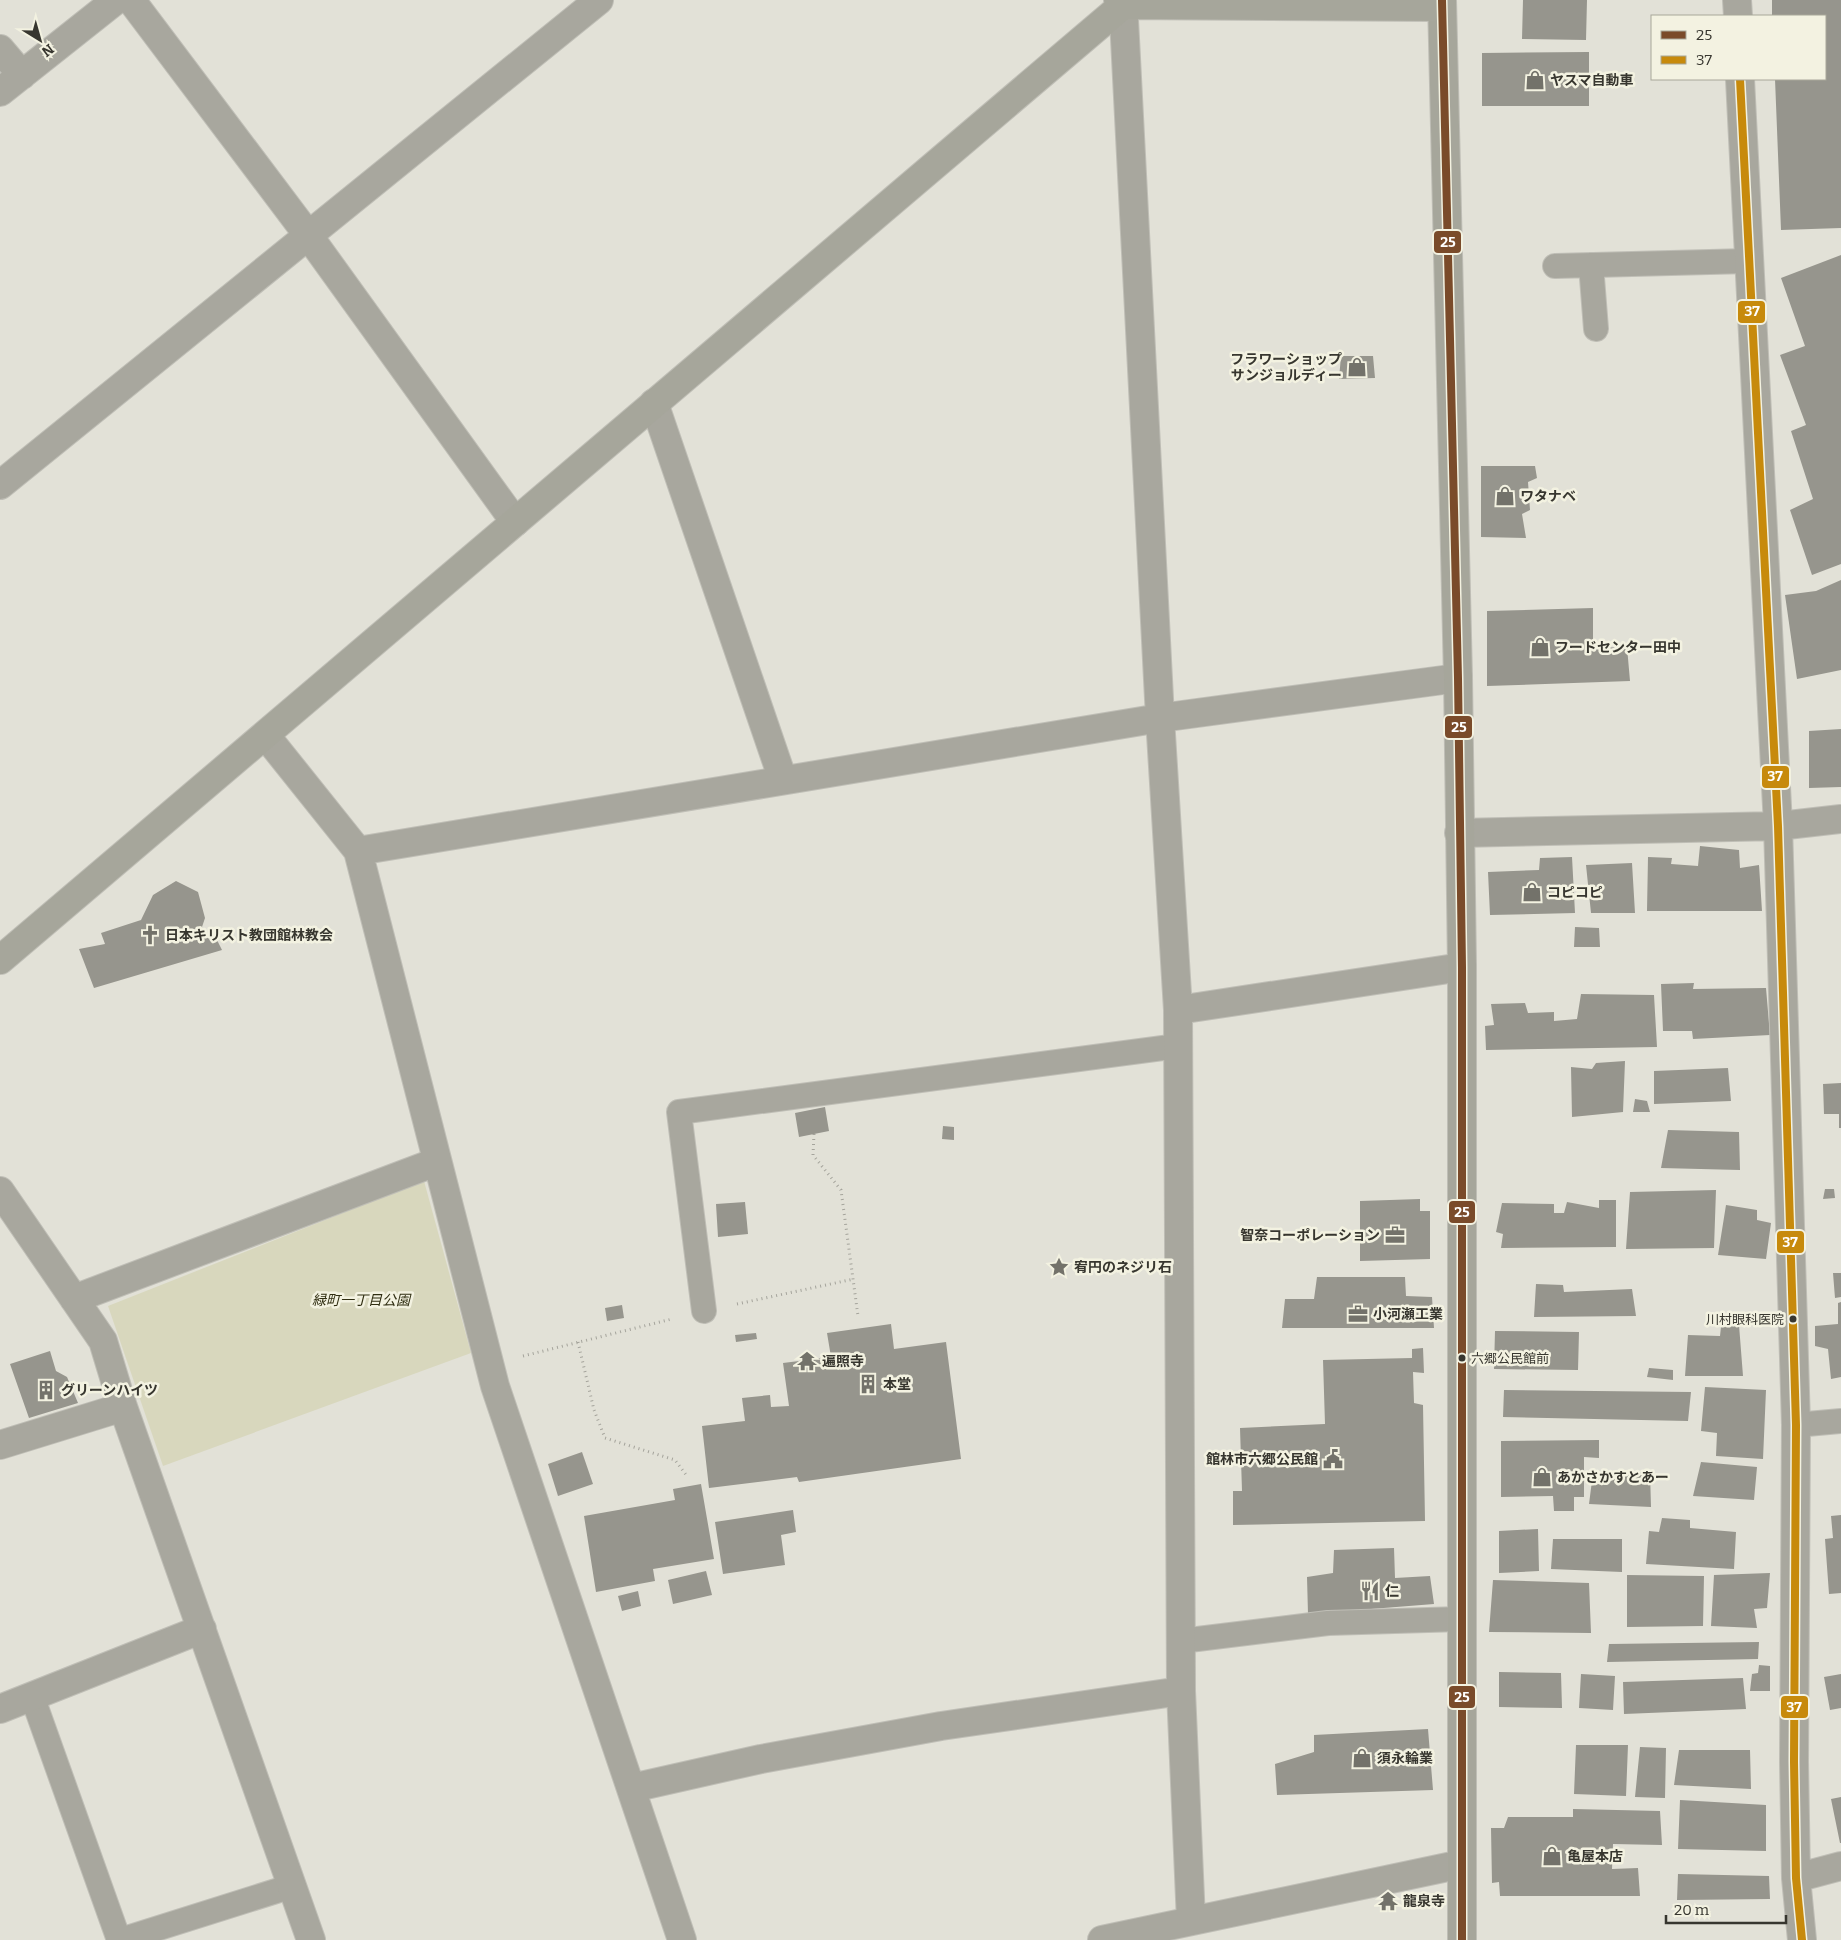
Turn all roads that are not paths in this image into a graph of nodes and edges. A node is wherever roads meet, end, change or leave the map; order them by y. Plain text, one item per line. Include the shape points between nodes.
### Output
1 (116, 0) edge
2 (131, 0) edge
3 (599, 0) edge
4 (1737, 0) edge
5 (1121, 2) edge
6 (1442, 4) edge
7 (1738, 15) edge
8 (0, 49) edge
9 (22, 75) junction
10 (1740, 80) edge
11 (0, 92) edge
12 (308, 235) junction
13 (1748, 261) junction
14 (1591, 265) junction
15 (1555, 266) dead end
16 (1596, 329) dead end
17 (654, 403) junction
18 (0, 485) edge
19 (515, 522) junction
20 (1458, 678) junction
21 (1160, 718) junction
22 (266, 736) junction
23 (783, 780) junction
24 (1841, 819) edge
25 (1778, 826) junction
26 (1459, 833) junction
27 (358, 851) junction
28 (0, 960) edge
29 (1462, 967) junction
30 (1178, 1010) junction
31 (1178, 1046) junction
32 (436, 1162) junction
33 (0, 1191) edge
34 (74, 1299) junction
35 (704, 1311) dead end
36 (123, 1407) junction
37 (1841, 1421) edge
38 (1796, 1425) junction
39 (0, 1445) edge
40 (1461, 1618) junction
41 (202, 1628) junction
42 (1181, 1642) junction
43 (1181, 1691) junction
44 (32, 1696) junction
45 (0, 1709) edge
46 (632, 1788) junction
47 (1462, 1864) junction
48 (1841, 1866) edge
49 (1796, 1878) junction
50 (292, 1886) junction
51 (1191, 1921) junction
52 (120, 1940) edge
53 (311, 1940) edge
54 (682, 1940) edge
55 (1102, 1940) edge
56 (1462, 1940) edge
57 (1802, 1940) edge

1 - 9 street
2 - 12 street
3 - 12 street
4 - 7 street
5 - 6 street
5 - 17 street
5 - 21 street
6 - 20 street
8 - 9 street
9 - 11 street
10 - 13 street
12 - 18 street
12 - 19 street
13 - 14 lane
13 - 25 street
14 - 15 lane
14 - 16 lane
17 - 19 street
17 - 23 street
19 - 22 street
20 - 21 street
20 - 26 street
21 - 23 street
21 - 30 street
22 - 27 street
22 - 28 street
23 - 27 street
24 - 25 street
25 - 26 street
25 - 38 street
26 - 29 street
27 - 32 street
29 - 30 street
29 - 40 street
30 - 31 street
31 - 35 lane via 680,1112
31 - 42 street
32 - 34 street
32 - 46 street via 495,1386
33 - 34 street
34 - 36 street via 103,1341
36 - 39 street
36 - 41 street
37 - 38 lane
38 - 49 street
40 - 42 lane via 1328,1623
40 - 47 street
41 - 44 street
41 - 50 street
42 - 43 street
43 - 46 street via 941,1726 761,1759
43 - 51 street
44 - 45 street
44 - 52 lane
46 - 54 street
47 - 51 street
47 - 56 street
48 - 49 street
49 - 57 street
50 - 52 lane
50 - 53 street
51 - 55 street

